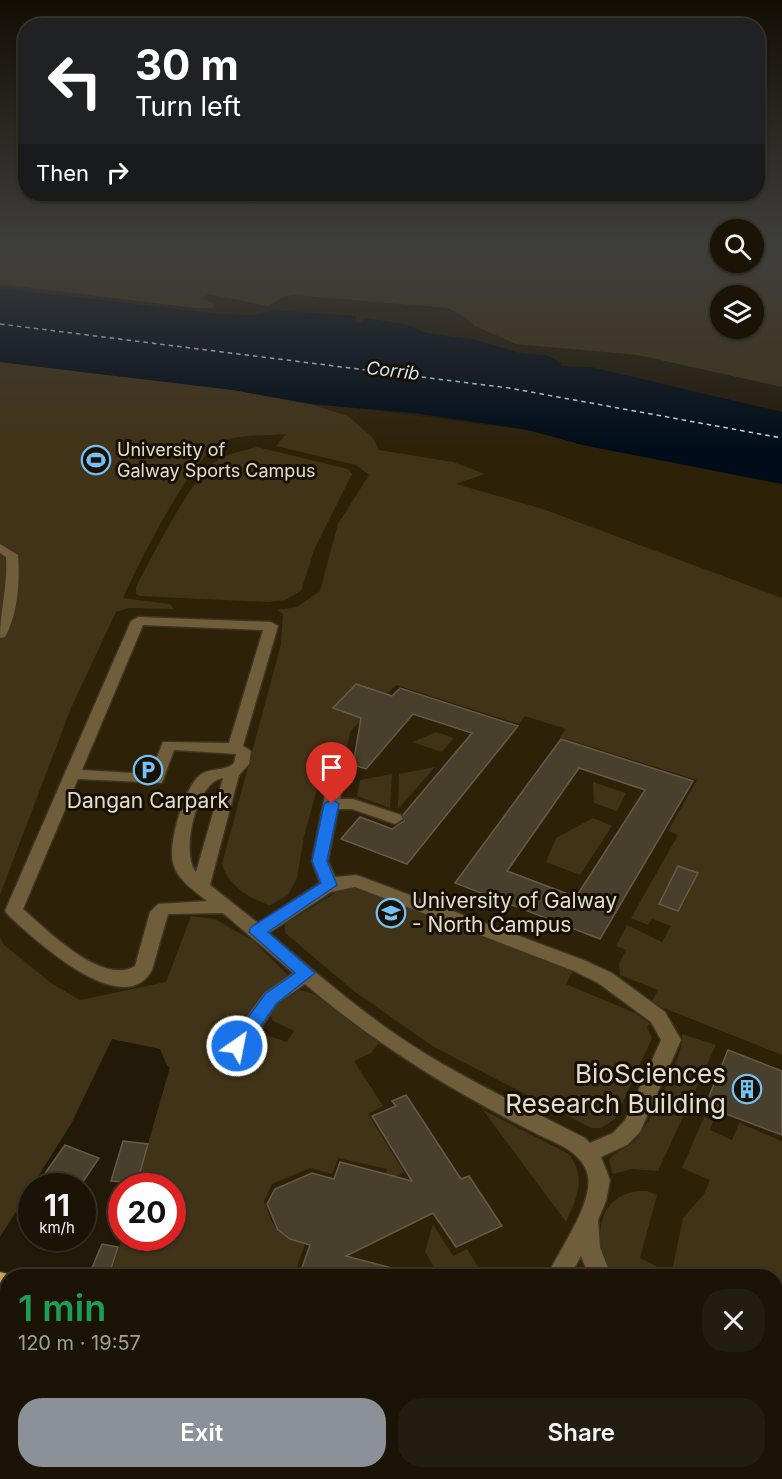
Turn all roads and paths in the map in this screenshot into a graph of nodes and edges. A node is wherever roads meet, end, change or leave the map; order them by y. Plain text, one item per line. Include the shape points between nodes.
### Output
1 (0, 548) edge
2 (0, 634) edge
3 (235, 748) junction
4 (232, 773) junction
5 (71, 774) junction
6 (335, 784) dead end
7 (332, 804) junction
8 (395, 819) dead end
9 (329, 885) junction
10 (201, 887) junction
11 (227, 907) junction
12 (257, 932) junction
13 (307, 973) junction
14 (237, 1046) dead end
15 (588, 1154) junction
16 (587, 1217) junction
17 (561, 1269) edge
18 (597, 1269) edge

1 - 2 street via 12,555 13,564
3 - 4 street via 244,757 241,767
3 - 5 street via 168,746 156,778
3 - 5 street via 271,626 138,621
4 - 10 street
4 - 10 street via 207,777 199,784 180,841 181,863
5 - 11 street via 14,911 90,970 112,979 136,977 146,963 159,912 165,908
6 - 7 street
7 - 8 street via 353,804
7 - 9 street via 320,861
9 - 12 street
9 - 15 street via 363,882 596,973 662,1021 671,1040 669,1048 633,1126 620,1139
10 - 11 street
11 - 12 street
12 - 13 street
13 - 14 street via 271,998
13 - 15 street via 368,1023 444,1076 578,1144
15 - 16 street via 599,1180
16 - 17 street
16 - 18 street via 589,1247

